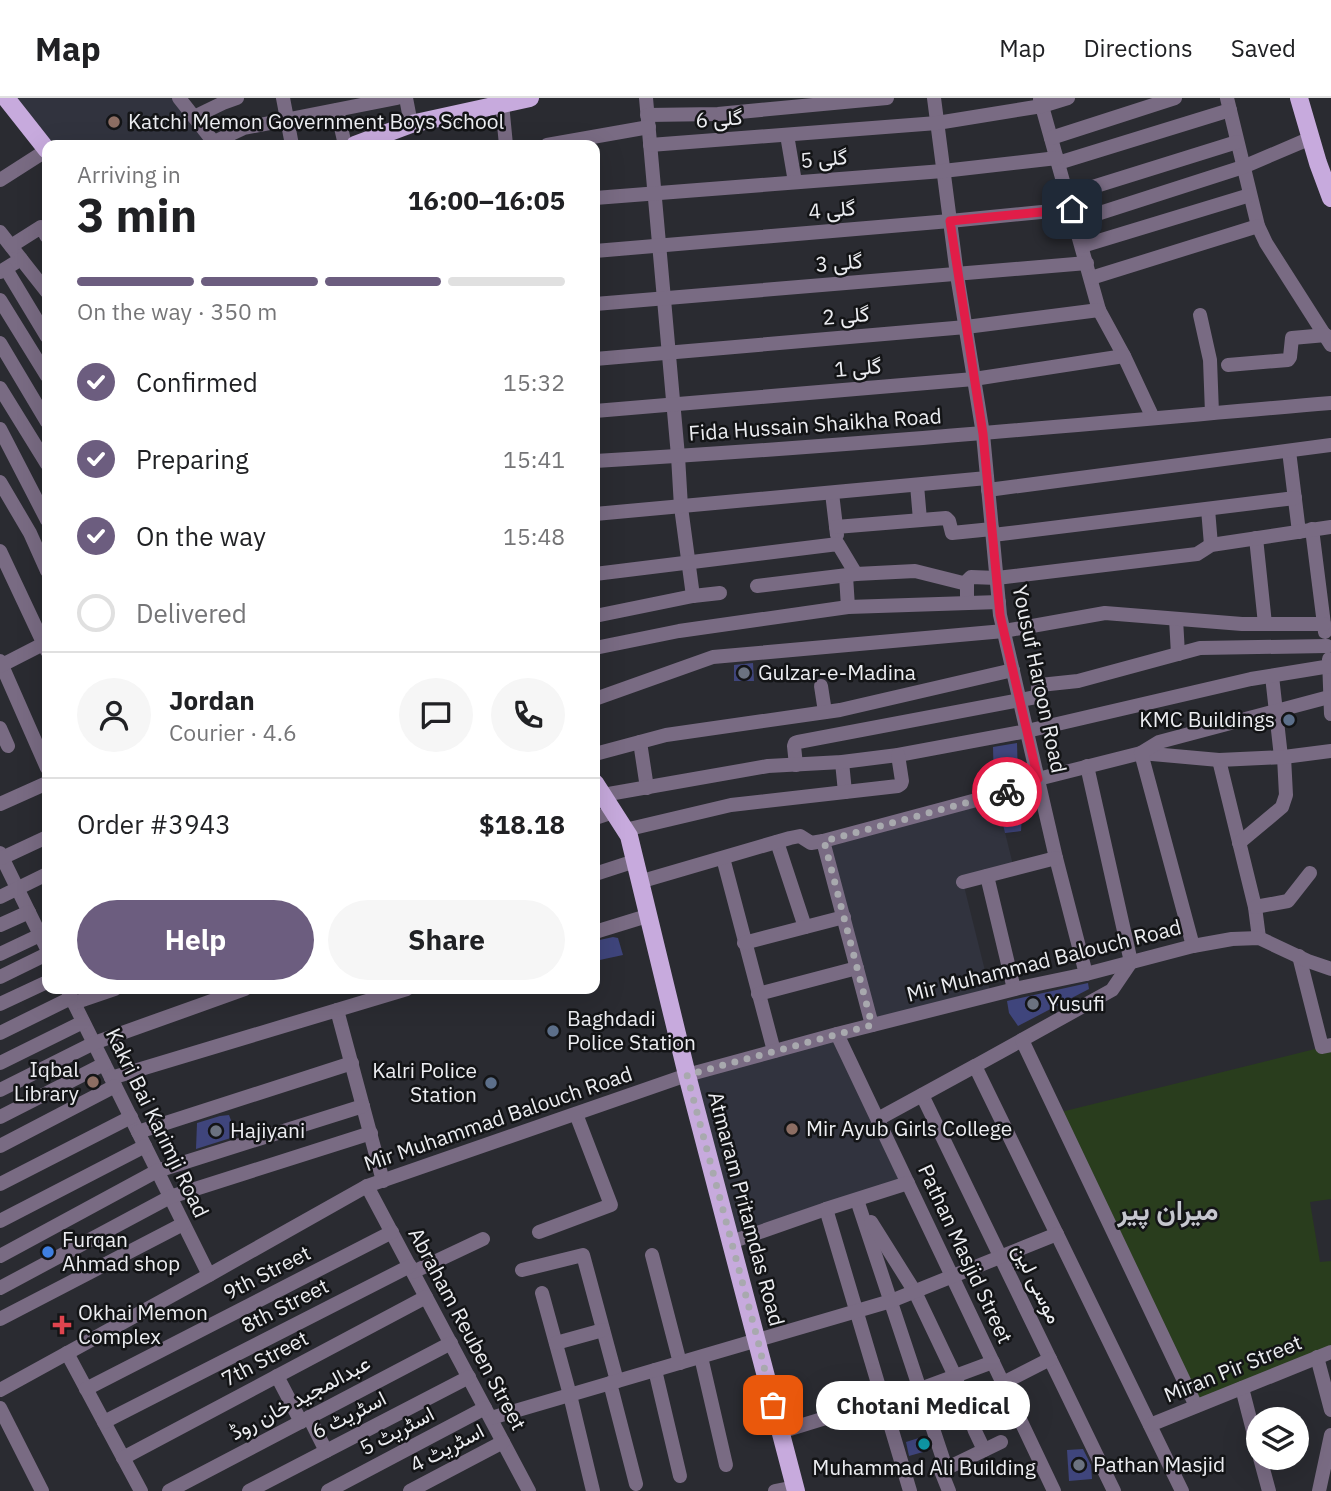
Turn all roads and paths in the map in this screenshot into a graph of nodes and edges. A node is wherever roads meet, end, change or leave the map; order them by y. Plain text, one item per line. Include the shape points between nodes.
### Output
1 (6, 98) edge
2 (21, 98) edge
3 (179, 98) edge
4 (237, 98) edge
5 (283, 98) edge
6 (397, 98) edge
7 (406, 98) edge
8 (646, 98) edge
9 (887, 98) edge
10 (934, 98) edge
11 (1068, 98) edge
12 (1175, 98) edge
13 (1298, 98) edge
14 (515, 100) edge
15 (1041, 102) edge
16 (782, 103) edge
17 (1228, 104) edge
18 (337, 110) junction
19 (194, 117) junction
20 (288, 119) junction
21 (648, 121) junction
22 (937, 123) junction
23 (411, 124) junction
24 (788, 135) junction
25 (1051, 138) junction
26 (1311, 138) junction
27 (52, 140) edge
28 (212, 140) edge
29 (222, 140) edge
30 (291, 140) edge
31 (352, 140) edge
32 (368, 140) edge
33 (507, 140) edge
34 (568, 140) edge
35 (1237, 142) junction
36 (42, 144) edge
37 (650, 145) junction
38 (42, 153) edge
39 (1058, 160) junction
40 (1325, 162) edge
41 (1243, 167) junction
42 (943, 171) junction
43 (0, 180) edge
44 (795, 182) junction
45 (655, 194) junction
46 (1067, 194) junction
47 (1250, 195) junction
48 (600, 198) edge
49 (1331, 198) edge
50 (1073, 215) junction
51 (950, 221) junction
52 (1258, 226) junction
53 (42, 229) edge
54 (0, 232) edge
55 (659, 245) junction
56 (10, 246) junction
57 (1082, 246) junction
58 (600, 251) edge
59 (21, 259) junction
60 (1089, 270) junction
61 (3, 271) edge
62 (957, 275) junction
63 (42, 286) edge
64 (663, 298) junction
65 (0, 300) edge
66 (600, 304) edge
67 (1099, 310) junction
68 (1200, 315) dead end
69 (966, 327) junction
70 (42, 330) edge
71 (1329, 340) edge
72 (0, 343) edge
73 (669, 353) junction
74 (1124, 356) junction
75 (600, 359) edge
76 (1228, 365) dead end
77 (42, 368) edge
78 (974, 379) junction
79 (0, 388) edge
80 (1331, 403) edge
81 (673, 406) junction
82 (600, 411) edge
83 (1212, 413) junction
84 (42, 414) edge
85 (1153, 418) junction
86 (0, 429) edge
87 (983, 434) junction
88 (1331, 445) edge
89 (1289, 451) junction
90 (42, 456) edge
91 (678, 456) junction
92 (600, 461) edge
93 (0, 482) edge
94 (988, 484) junction
95 (917, 485) junction
96 (832, 492) junction
97 (1295, 498) junction
98 (681, 506) junction
99 (1208, 509) junction
100 (42, 510) edge
101 (600, 514) edge
102 (920, 520) junction
103 (836, 527) junction
104 (1331, 527) edge
105 (1306, 530) junction
106 (992, 532) junction
107 (1256, 538) junction
108 (838, 544) junction
109 (1211, 545) junction
110 (0, 551) edge
111 (42, 560) edge
112 (690, 562) junction
113 (600, 574) edge
114 (851, 575) junction
115 (997, 578) junction
116 (967, 584) junction
117 (757, 586) dead end
118 (720, 593) dead end
119 (693, 596) junction
120 (999, 602) junction
121 (968, 603) junction
122 (848, 607) junction
123 (600, 615) edge
124 (1175, 619) junction
125 (1205, 621) junction
126 (1265, 624) junction
127 (1324, 624) junction
128 (1004, 631) junction
129 (42, 637) edge
130 (1327, 646) junction
131 (42, 647) edge
132 (600, 647) edge
133 (1207, 648) junction
134 (1178, 654) junction
135 (1, 664) edge
136 (1330, 666) edge
137 (1013, 670) junction
138 (1272, 676) junction
139 (821, 686) dead end
140 (600, 697) edge
141 (1329, 697) edge
142 (1019, 701) junction
143 (1276, 710) junction
144 (825, 712) junction
145 (1331, 713) edge
146 (0, 728) edge
147 (1027, 731) junction
148 (640, 742) junction
149 (8, 746) dead end
150 (1331, 751) edge
151 (600, 753) edge
152 (1141, 753) junction
153 (898, 755) junction
154 (42, 757) edge
155 (1282, 757) junction
156 (1219, 760) junction
157 (842, 762) junction
158 (796, 765) junction
159 (1087, 766) junction
160 (1038, 779) junction
161 (42, 785) edge
162 (647, 788) junction
163 (600, 789) edge
164 (600, 791) edge
165 (845, 792) junction
166 (0, 804) edge
167 (613, 812) junction
168 (600, 816) edge
169 (625, 830) junction
170 (42, 840) edge
171 (824, 841) junction
172 (777, 842) junction
173 (1239, 843) junction
174 (723, 858) junction
175 (1056, 858) junction
176 (635, 861) junction
177 (2, 862) edge
178 (600, 872) edge
179 (1310, 873) dead end
180 (986, 876) junction
181 (42, 877) edge
182 (639, 882) junction
183 (963, 882) dead end
184 (18, 889) junction
185 (0, 897) edge
186 (1255, 907) junction
187 (42, 915) edge
188 (31, 916) junction
189 (648, 916) junction
190 (844, 917) junction
191 (0, 925) edge
192 (805, 927) junction
193 (600, 930) edge
194 (40, 935) junction
195 (1259, 938) junction
196 (42, 940) edge
197 (744, 943) junction
198 (1193, 946) junction
199 (0, 954) edge
200 (42, 955) edge
201 (1299, 956) junction
202 (1131, 962) junction
203 (857, 968) junction
204 (1331, 969) edge
205 (1086, 974) junction
206 (0, 977) edge
207 (42, 984) edge
208 (1014, 989) junction
209 (758, 993) junction
210 (231, 994) edge
211 (390, 994) edge
212 (71, 996) edge
213 (0, 1004) edge
214 (337, 1010) junction
215 (83, 1021) junction
216 (872, 1025) junction
217 (0, 1033) edge
218 (837, 1034) junction
219 (1022, 1040) junction
220 (94, 1043) junction
221 (1331, 1045) edge
222 (774, 1051) junction
223 (0, 1063) edge
224 (104, 1063) junction
225 (352, 1063) junction
226 (975, 1066) junction
227 (687, 1075) junction
228 (113, 1082) junction
229 (0, 1090) edge
230 (922, 1095) junction
231 (363, 1106) junction
232 (576, 1114) junction
233 (0, 1117) edge
234 (131, 1117) junction
235 (878, 1119) junction
236 (138, 1132) junction
237 (370, 1133) junction
238 (0, 1146) edge
239 (145, 1146) junction
240 (157, 1171) junction
241 (383, 1181) junction
242 (908, 1183) junction
243 (0, 1184) edge
244 (367, 1186) junction
245 (170, 1198) junction
246 (857, 1200) junction
247 (826, 1209) junction
248 (0, 1221) edge
249 (183, 1224) junction
250 (392, 1232) junction
251 (539, 1232) dead end
252 (1057, 1234) junction
253 (483, 1239) dead end
254 (731, 1242) junction
255 (652, 1255) dead end
256 (0, 1256) edge
257 (1001, 1257) junction
258 (411, 1269) junction
259 (522, 1270) dead end
260 (209, 1275) junction
261 (952, 1277) junction
262 (0, 1288) edge
263 (542, 1293) dead end
264 (915, 1293) junction
265 (426, 1297) junction
266 (891, 1301) junction
267 (857, 1311) junction
268 (0, 1319) edge
269 (603, 1330) junction
270 (758, 1341) junction
271 (451, 1343) junction
272 (556, 1343) junction
273 (67, 1353) junction
274 (1324, 1355) edge
275 (701, 1357) junction
276 (1050, 1359) junction
277 (993, 1362) junction
278 (680, 1363) junction
279 (655, 1370) junction
280 (277, 1376) junction
281 (955, 1376) junction
282 (469, 1377) junction
283 (614, 1382) junction
284 (1003, 1383) junction
285 (1242, 1388) junction
286 (86, 1389) junction
287 (920, 1389) junction
288 (0, 1390) edge
289 (570, 1395) junction
290 (883, 1401) junction
291 (1196, 1406) junction
292 (1247, 1407) edge
293 (0, 1408) edge
294 (1331, 1409) edge
295 (488, 1413) junction
296 (305, 1420) junction
297 (104, 1422) junction
298 (1150, 1425) junction
299 (780, 1432) junction
300 (1331, 1434) edge
301 (503, 1442) junction
302 (1001, 1442) dead end
303 (984, 1450) junction
304 (326, 1451) junction
305 (123, 1458) junction
306 (726, 1465) dead end
307 (946, 1468) junction
308 (1263, 1470) edge
309 (680, 1476) dead end
310 (636, 1484) dead end
311 (795, 1489) edge
312 (527, 1490) edge
313 (42, 1491) edge
314 (141, 1491) edge
315 (169, 1491) edge
316 (249, 1491) edge
317 (328, 1491) edge
318 (410, 1491) edge
319 (593, 1491) edge
320 (775, 1491) edge
321 (910, 1491) edge
322 (950, 1491) edge
323 (1054, 1491) edge
324 (1114, 1491) edge
325 (1182, 1491) edge
326 (1269, 1491) edge
327 (1319, 1491) edge

1 - 36 main road
2 - 27 main road
3 - 19 street
4 - 19 street
5 - 20 street
6 - 18 street
7 - 23 street
8 - 21 street
9 - 16 street
10 - 22 street, Yousuf Haroon Road
11 - 15 street, گلی 6
12 - 25 street
13 - 26 main road
14 - 23 main road
14 - 33 street
15 - 22 street, گلی 6
15 - 25 street
16 - 21 street
17 - 35 street
17 - 39 street, گلی 5
18 - 20 street
18 - 31 street
19 - 28 street
20 - 29 street via 244,128
20 - 30 street
21 - 34 street
21 - 37 street
22 - 24 street, گلی 6
22 - 42 street, Yousuf Haroon Road
23 - 32 main road
24 - 37 street, گلی 6
24 - 44 street
25 - 39 street
26 - 40 main road
26 - 41 street, گلی 4
35 - 41 street
35 - 46 street
37 - 45 street
38 - 43 street
39 - 42 street, گلی 5
39 - 46 street
40 - 49 main road
41 - 47 street
41 - 50 street, گلی 4
42 - 44 street, گلی 5
42 - 51 street, Yousuf Haroon Road
44 - 45 street, گلی 5
45 - 48 street, گلی 5
45 - 55 street
46 - 50 street
47 - 52 street
47 - 57 street
50 - 51 street, گلی 4
50 - 57 street
51 - 55 street, گلی 4
51 - 62 street, Yousuf Haroon Road
52 - 60 street, گلی 3
52 - 71 street
53 - 56 street
54 - 56 street
55 - 58 street, گلی 4
55 - 64 street
56 - 59 street
57 - 60 street
59 - 61 street
59 - 63 street
60 - 62 street, گلی 3
60 - 67 street
61 - 70 street
62 - 64 street, گلی 3
62 - 69 street, Yousuf Haroon Road
64 - 66 street, گلی 3
64 - 73 street
65 - 77 street
67 - 69 street, گلی 2
67 - 74 street
68 - 83 street via 1210,360
69 - 73 street, گلی 2
69 - 78 street, Yousuf Haroon Road
71 - 76 street via 1292,338 1288,360
72 - 84 street
73 - 75 street, گلی 2
73 - 81 street
74 - 78 street, گلی 1
74 - 85 street
78 - 81 street, گلی 1
78 - 87 street, Yousuf Haroon Road
79 - 90 street
80 - 83 street, Fida Hussain Shaikha Road
81 - 82 street, گلی 1
81 - 91 street
83 - 85 street, Fida Hussain Shaikha Road
85 - 87 street, Fida Hussain Shaikha Road
86 - 100 street
87 - 91 street, Fida Hussain Shaikha Road
87 - 94 street, Yousuf Haroon Road
88 - 89 street
89 - 94 street
89 - 97 street
91 - 92 street, Fida Hussain Shaikha Road
91 - 98 street
93 - 111 street
94 - 95 street
94 - 106 street, Yousuf Haroon Road
95 - 96 street
95 - 102 street
96 - 98 street
96 - 103 street
97 - 99 street
97 - 105 street
98 - 101 street
98 - 112 street
99 - 106 street
99 - 109 street
102 - 103 street
102 - 106 street via 948,519 953,533
103 - 108 street
104 - 105 street
105 - 107 street
105 - 127 street
106 - 115 street, Yousuf Haroon Road
107 - 109 street
107 - 126 street
108 - 112 street
108 - 114 street
109 - 115 street via 1197,554
110 - 129 street
112 - 113 street
112 - 119 street
114 - 116 street via 915,571
114 - 117 street
114 - 122 street
115 - 116 street via 971,577
115 - 120 street, Yousuf Haroon Road
116 - 121 street
118 - 119 street
119 - 123 street
120 - 121 street
120 - 128 street, Yousuf Haroon Road
121 - 122 street
122 - 132 street
124 - 125 street
124 - 128 street via 1105,613
124 - 134 street
125 - 126 street
125 - 133 street
126 - 127 street
127 - 130 street
128 - 137 street, Yousuf Haroon Road
128 - 140 street via 713,657
130 - 133 street
130 - 136 street
131 - 135 street
133 - 134 street
134 - 142 street via 1078,681 1040,685 1036,697
135 - 154 street
136 - 138 street
136 - 141 street
137 - 142 street, Yousuf Haroon Road
137 - 144 street
138 - 143 street
138 - 147 street
139 - 144 street
141 - 143 street
141 - 145 street
142 - 147 street, Yousuf Haroon Road
142 - 158 street via 797,742
143 - 152 street via 1159,742
143 - 155 street
144 - 148 street
146 - 149 street
147 - 153 street
147 - 160 street, Yousuf Haroon Road
148 - 151 street
148 - 162 street
150 - 155 street
152 - 156 street
152 - 159 street
152 - 198 street
153 - 157 street
153 - 165 street via 901,784
155 - 156 street
155 - 173 street via 1286,795 1282,807
156 - 173 street
157 - 158 street
157 - 165 street
158 - 162 street
159 - 160 street
159 - 202 street
160 - 171 street via 1010,791
160 - 175 street, Yousuf Haroon Road
161 - 166 street
162 - 163 street
164 - 167 main road, Atmaram Pritamdas Road
165 - 169 street via 731,805
167 - 168 street
167 - 169 main road, Atmaram Pritamdas Road
169 - 176 main road, Atmaram Pritamdas Road
170 - 177 street
171 - 172 street via 811,843 800,836
171 - 190 street
172 - 174 street
172 - 192 street
173 - 186 street
174 - 182 street
174 - 197 street
175 - 180 street
175 - 205 street, Yousuf Haroon Road
176 - 178 street
176 - 182 main road, Atmaram Pritamdas Road
177 - 184 street
179 - 186 street via 1288,901
180 - 183 street
180 - 208 street
181 - 184 street
182 - 189 main road, Atmaram Pritamdas Road
184 - 185 street
184 - 188 street
186 - 195 street
187 - 188 street
188 - 191 street
188 - 194 street
189 - 193 street
189 - 227 main road, Atmaram Pritamdas Road
190 - 192 street
190 - 203 street
192 - 197 street
194 - 196 street
194 - 199 street
195 - 198 street, Mir Muhammad Balouch Road
195 - 201 street, Mir Muhammad Balouch Road
197 - 209 street
198 - 202 street, Mir Muhammad Balouch Road
200 - 206 street
201 - 204 street, Mir Muhammad Balouch Road
201 - 221 street via 1322,1047
202 - 205 street, Mir Muhammad Balouch Road
202 - 219 street via 1112,990
203 - 209 street
203 - 216 street
205 - 208 street, Mir Muhammad Balouch Road
207 - 213 street
208 - 216 street, Mir Muhammad Balouch Road
209 - 222 street
210 - 220 street
211 - 214 street
212 - 215 street, Kakri Bai Karimji Road
212 - 217 street
214 - 225 street
214 - 228 street
215 - 220 street, Kakri Bai Karimji Road
215 - 223 street
216 - 218 street, Mir Muhammad Balouch Road
218 - 222 street, Mir Muhammad Balouch Road
218 - 235 street, Pathan Masjid Street
219 - 226 street
219 - 291 street
220 - 224 street, Kakri Bai Karimji Road
220 - 229 street
222 - 227 street, Mir Muhammad Balouch Road
224 - 228 street, Kakri Bai Karimji Road
224 - 233 street
225 - 231 street
225 - 236 street
226 - 230 street
226 - 252 street
227 - 232 street, Mir Muhammad Balouch Road
227 - 254 main road, Atmaram Pritamdas Road
228 - 234 street, Kakri Bai Karimji Road
228 - 238 street
230 - 235 street
230 - 257 street, موسی لین
231 - 237 street
231 - 240 street
232 - 241 street, Mir Muhammad Balouch Road
232 - 251 street via 611,1205
234 - 236 street, Kakri Bai Karimji Road
234 - 243 street
235 - 242 street, Pathan Masjid Street
236 - 239 street, Kakri Bai Karimji Road
237 - 241 street
237 - 245 street
239 - 240 street, Kakri Bai Karimji Road
239 - 248 street
240 - 245 street, Kakri Bai Karimji Road
240 - 256 street
241 - 244 street, Mir Muhammad Balouch Road
242 - 246 street
242 - 261 street, Pathan Masjid Street
244 - 250 street, Abraham Reuben Street
244 - 260 street, Mir Muhammad Balouch Road
245 - 249 street, Kakri Bai Karimji Road
245 - 262 street
246 - 247 street
246 - 264 street
246 - 266 street
247 - 254 street
247 - 267 street
249 - 260 street, Kakri Bai Karimji Road
249 - 268 street
250 - 258 street, Abraham Reuben Street
250 - 286 street, 9th Street
252 - 257 street, اسٹریٹ 5
252 - 298 street
253 - 258 street, 8th Street
254 - 270 main road, Atmaram Pritamdas Road
255 - 278 street
257 - 261 street, اسٹریٹ 5
257 - 276 street, موسی لین
258 - 265 street, Abraham Reuben Street
258 - 297 street, 8th Street
259 - 269 street via 583,1255
260 - 273 street, Mir Muhammad Balouch Road
261 - 264 street, اسٹریٹ 5
261 - 277 street, Pathan Masjid Street
263 - 272 street
264 - 266 street, اسٹریٹ 5
264 - 281 street
265 - 271 street, Abraham Reuben Street
265 - 280 street, 7th Street
266 - 267 street, اسٹریٹ 5
266 - 287 street
267 - 270 street, اسٹریٹ 5
267 - 290 street
269 - 272 street
269 - 283 street
270 - 275 street, اسٹریٹ 5
270 - 299 main road, Atmaram Pritamdas Road
271 - 282 street, Abraham Reuben Street
271 - 296 street, عبدالمجید خان روڈ
272 - 289 street
273 - 286 street
273 - 288 street, Mir Muhammad Balouch Road
274 - 285 street, Miran Pir Street
274 - 294 street
275 - 278 street, اسٹریٹ 5
275 - 306 street
276 - 284 street
276 - 324 street, موسی لین
277 - 281 street
277 - 284 street, Pathan Masjid Street
278 - 279 street, اسٹریٹ 5
279 - 283 street, اسٹریٹ 5
279 - 309 street
280 - 296 street
280 - 305 street, 7th Street
281 - 287 street
281 - 303 street
282 - 295 street, Abraham Reuben Street
282 - 304 street, اسٹریٹ 6
283 - 289 street, اسٹریٹ 5
283 - 310 street
284 - 323 street, Pathan Masjid Street
285 - 291 street, Miran Pir Street
285 - 292 street
286 - 297 street
287 - 290 street
287 - 307 street
289 - 295 street, اسٹریٹ 5
289 - 319 street
290 - 299 street
290 - 321 street
291 - 298 street, Miran Pir Street
293 - 313 street
295 - 301 street, Abraham Reuben Street
295 - 317 street, اسٹریٹ 5
296 - 304 street
296 - 315 street, عبدالمجید خان روڈ
297 - 305 street
298 - 325 street
299 - 311 main road, Atmaram Pritamdas Road
300 - 327 street
301 - 312 street, Abraham Reuben Street
301 - 318 street, اسٹریٹ 4
302 - 303 street
303 - 307 street
304 - 316 street, اسٹریٹ 6
305 - 314 street
307 - 322 street via 941,1471
308 - 326 street
311 - 320 street

